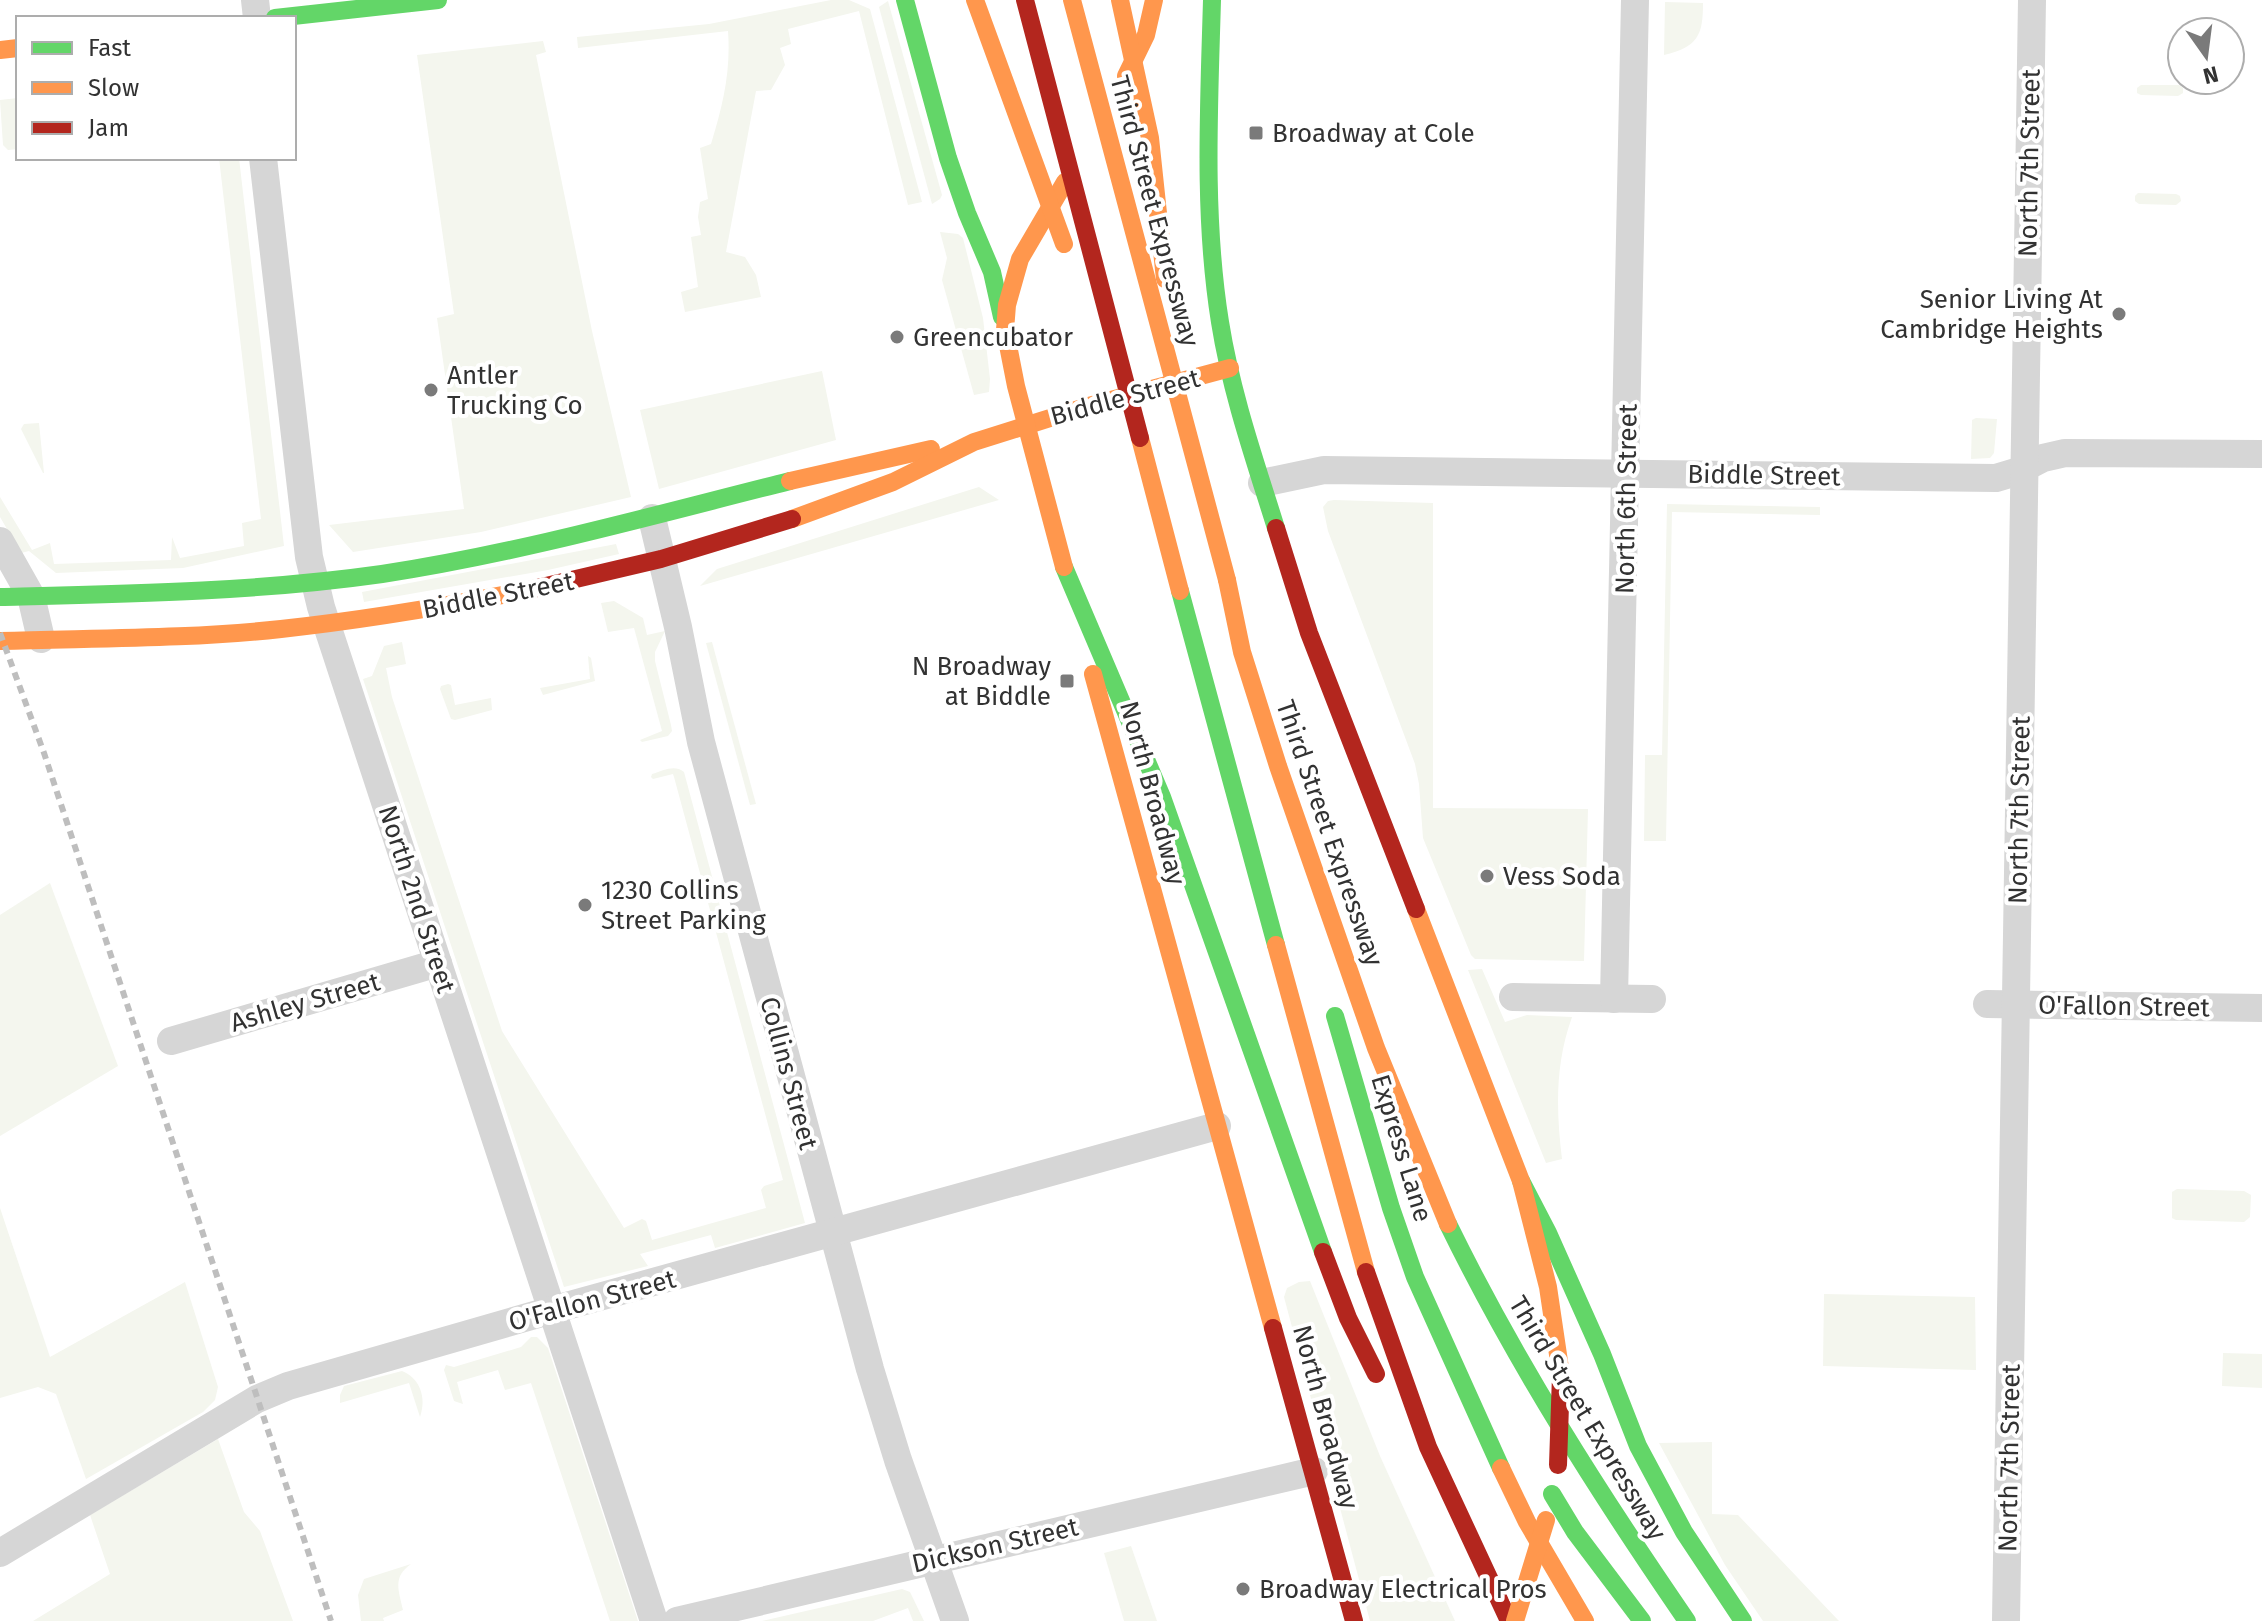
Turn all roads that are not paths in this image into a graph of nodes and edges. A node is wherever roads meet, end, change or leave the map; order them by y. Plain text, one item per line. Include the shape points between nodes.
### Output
1 (438, 0) edge
2 (905, 0) edge
3 (975, 0) edge
4 (1025, 0) edge
5 (1072, 0) edge
6 (1120, 0) edge
7 (1154, 0) edge
8 (1212, 0) edge
9 (1635, 0) edge
10 (2032, 0) edge
11 (293, 16) edge
12 (263, 160) edge
13 (1070, 259) dead end
14 (1081, 285) dead end
15 (1005, 330) junction
16 (1165, 349) junction
17 (1230, 368) junction
18 (1128, 389) junction
19 (1026, 425) junction
20 (974, 442) junction
21 (2262, 454) edge
22 (2025, 466) junction
23 (1626, 474) junction
24 (1262, 483) junction
25 (652, 518) junction
26 (0, 541) edge
27 (661, 559) junction
28 (1064, 567) junction
29 (315, 582) junction
30 (31, 596) junction
31 (0, 597) edge
32 (326, 624) junction
33 (41, 639) junction
34 (0, 641) edge
35 (1245, 661) junction
36 (1290, 855) dead end
37 (438, 963) junction
38 (1513, 997) dead end
39 (1614, 999) junction
40 (1652, 999) dead end
41 (1330, 1001) dead end
42 (1987, 1004) dead end
43 (2016, 1005) junction
44 (2262, 1008) edge
45 (171, 1041) dead end
46 (1217, 1126) junction
47 (1521, 1181) junction
48 (833, 1234) junction
49 (552, 1310) junction
50 (1428, 1447) junction
51 (1314, 1471) junction
52 (1552, 1494) junction
53 (0, 1553) edge
54 (933, 1559) junction
55 (654, 1621) edge
56 (677, 1621) edge
57 (955, 1621) edge
58 (1354, 1621) edge
59 (1512, 1621) edge
60 (1585, 1621) edge
61 (1642, 1621) edge
62 (1687, 1621) edge
63 (1743, 1621) edge
64 (2006, 1621) edge

1 - 11 main road
2 - 15 main road via 951,168 992,272
3 - 13 main road, bridge
4 - 18 main road, bridge
5 - 16 main road, Third Street Expressway, bridge
6 - 16 main road, bridge via 1155,160
7 - 15 main road, North Broadway via 1133,64 1020,259
8 - 17 main road via 1210,236
9 - 23 street, North 6th Street
10 - 22 street, North 7th Street
12 - 29 street, North 2nd Street
14 - 18 main road, bridge
15 - 19 main road, North Broadway
16 - 35 main road, Third Street Expressway, bridge
17 - 19 main road, Biddle Street
17 - 24 main road
18 - 50 main road, bridge via 1360,1253
19 - 20 main road, Biddle Street
19 - 28 main road, North Broadway
20 - 25 main road, Biddle Street via 843,467
20 - 27 main road, Biddle Street via 857,497
21 - 22 street, Biddle Street via 2065,453
22 - 23 street, Biddle Street via 1996,478
22 - 43 street, North 7th Street
23 - 24 street, Biddle Street via 1324,470
23 - 39 street, North 6th Street
24 - 47 main road via 1314,647
25 - 27 street, Collins Street
25 - 29 main road, Biddle Street via 503,553
26 - 30 street
27 - 32 main road, Biddle Street via 493,598
27 - 48 street, Collins Street via 704,756
28 - 46 main road, North Broadway
28 - 50 main road via 1162,797 1332,1278 1370,1364
29 - 30 main road, Biddle Street
29 - 32 street, North 2nd Street
30 - 31 main road, Biddle Street
30 - 33 street
32 - 33 main road, Biddle Street via 184,636
32 - 37 street, North 2nd Street
33 - 34 main road, Biddle Street
35 - 36 main road
35 - 62 main road, Third Street Expressway via 1373,1042 1449,1225 1491,1311 1566,1441
37 - 45 street, Ashley Street
37 - 49 street, North 2nd Street
38 - 39 street
39 - 40 street
41 - 60 main road, Express Lane via 1415,1277 1527,1522
42 - 43 street, O'Fallon Street
43 - 44 street, O'Fallon Street
43 - 64 street, North 7th Street
46 - 48 street, O'Fallon Street
46 - 51 main road, North Broadway
47 - 52 main road, bridge via 1548,1287 1561,1375
47 - 63 main road via 1644,1457 1684,1532
48 - 49 street, O'Fallon Street
48 - 54 street, Collins Street via 884,1414
49 - 53 street, O'Fallon Street via 316,1377 257,1399
49 - 55 street, North 2nd Street
50 - 59 main road
51 - 54 street, Dickson Street
51 - 58 main road, North Broadway
52 - 59 main road, bridge
52 - 61 main road
54 - 56 street, Dickson Street
54 - 57 street, Collins Street

